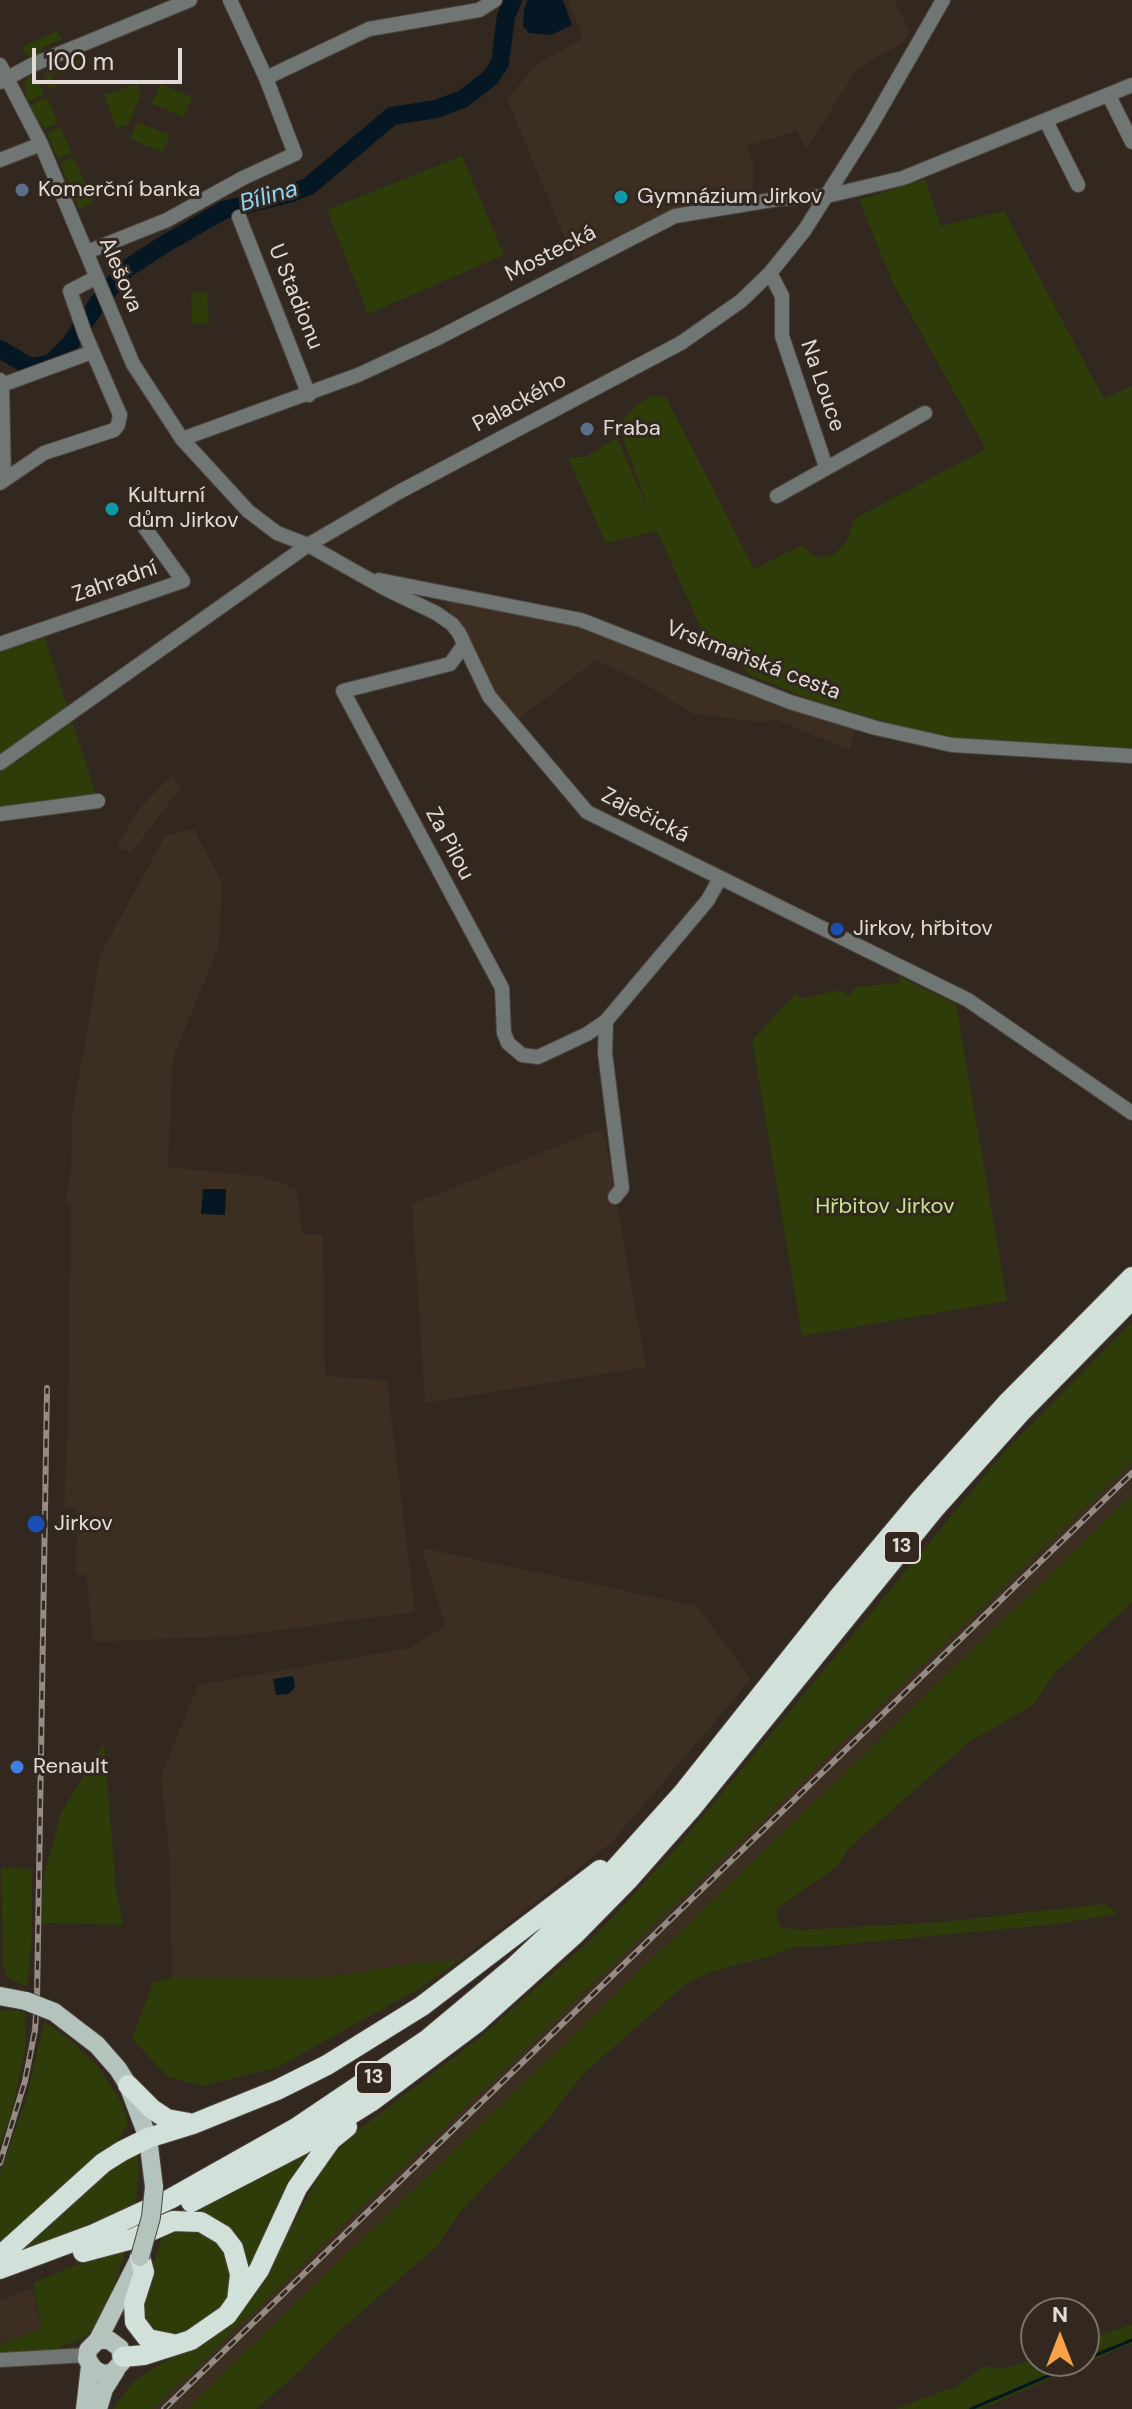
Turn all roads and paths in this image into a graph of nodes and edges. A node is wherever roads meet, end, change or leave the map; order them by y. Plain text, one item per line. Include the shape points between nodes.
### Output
1 (190, 0) edge
2 (230, 0) edge
3 (495, 0) edge
4 (943, 0) edge
5 (3, 75) edge
6 (266, 78) junction
7 (1132, 85) edge
8 (1109, 96) junction
9 (1046, 121) junction
10 (1132, 142) edge
11 (41, 144) junction
12 (0, 160) edge
13 (1078, 185) dead end
14 (827, 196) junction
15 (239, 217) dead end
16 (87, 252) junction
17 (770, 273) junction
18 (97, 277) junction
19 (92, 352) junction
20 (1, 382) edge
21 (309, 395) junction
22 (925, 413) dead end
23 (182, 439) junction
24 (2, 458) edge
25 (36, 458) junction
26 (826, 467) junction
27 (2, 481) edge
28 (777, 496) dead end
29 (145, 528) dead end
30 (277, 533) junction
31 (308, 545) junction
32 (277, 567) junction
33 (363, 577) junction
34 (0, 644) edge
35 (464, 645) junction
36 (21, 750) junction
37 (1132, 756) edge
38 (0, 763) edge
39 (0, 770) edge
40 (98, 801) dead end
41 (0, 814) edge
42 (720, 878) junction
43 (606, 1021) junction
44 (1132, 1113) edge
45 (615, 1197) dead end
46 (1132, 1277) edge
47 (1132, 1299) edge
48 (683, 1793) junction
49 (0, 1996) edge
50 (128, 2085) junction
51 (372, 2101) junction
52 (193, 2124) junction
53 (148, 2138) junction
54 (83, 2252) junction
55 (0, 2256) edge
56 (136, 2265) junction
57 (0, 2269) edge
58 (0, 2282) edge
59 (235, 2305) junction
60 (177, 2345) junction
61 (92, 2354) junction
62 (119, 2357) junction
63 (0, 2360) edge
64 (85, 2409) edge
65 (98, 2409) edge

1 - 5 street
2 - 6 street
3 - 6 street via 479,10 369,29
4 - 14 street, Palackého
5 - 11 street, Alešova
6 - 16 street via 295,154 167,220
7 - 8 street, Mostecká
8 - 9 street, Mostecká
8 - 10 street
9 - 13 street
9 - 14 street, Mostecká via 903,178
11 - 12 street
11 - 16 street, Alešova
14 - 17 street, Palackého
14 - 21 street, Mostecká via 675,216 436,339
15 - 21 street, U Stadionu
16 - 18 street, Alešova
17 - 26 street, Na Louce via 782,296 782,336
17 - 31 street, Palackého via 741,301 681,343
18 - 19 street via 70,291
18 - 23 street, Alešova via 133,364
19 - 20 street
19 - 25 street via 120,415 114,430
20 - 24 street
21 - 23 street, Mostecká
22 - 26 street, Na Louce
23 - 30 street, Zaječická via 228,492
24 - 25 street
24 - 27 street
25 - 27 street
26 - 28 street, Na Louce
29 - 34 street, Zahradní via 183,581
30 - 31 street, Zaječická
30 - 32 street
31 - 32 street, Palackého
31 - 33 street, Zaječická
32 - 36 street, Palackého
33 - 35 street, Zaječická via 436,613 452,624
33 - 37 street, Vrskmaňská cesta via 581,620 790,702 876,728 952,745
35 - 42 street, Zaječická via 489,696 587,812
35 - 43 street, Za Pilou via 450,664 343,691 502,988 508,1043 522,1055 538,1057
36 - 38 street, Palackého
36 - 39 street, Palackého
40 - 41 street
42 - 43 street via 708,900
42 - 44 street, Zaječická via 968,1000
43 - 45 street via 605,1053 622,1188
46 - 48 highway, 13 via 921,1499
47 - 51 highway, 13 via 935,1508 629,1879 476,2023
48 - 52 highway via 611,1862 422,2006 327,2065
48 - 57 highway, 13 via 595,1891 514,1967 374,2078 170,2199
49 - 50 main road, bridge via 54,2012 97,2045
50 - 52 highway via 167,2119
50 - 53 main road
51 - 54 highway, 13 via 224,2187
51 - 59 highway via 316,2159 259,2270
52 - 53 highway
53 - 55 highway via 103,2163
53 - 56 main road, bridge via 154,2187
54 - 58 highway, 13
54 - 59 highway via 173,2221 201,2222 223,2235 236,2256 240,2284
56 - 60 highway via 144,2272 134,2303 137,2327 153,2342
56 - 61 main road
56 - 62 main road via 119,2321
59 - 60 highway via 204,2333
60 - 62 highway
61 - 62 main road via 109,2340
61 - 62 main road via 102,2374
61 - 63 street
61 - 64 main road
62 - 65 main road

